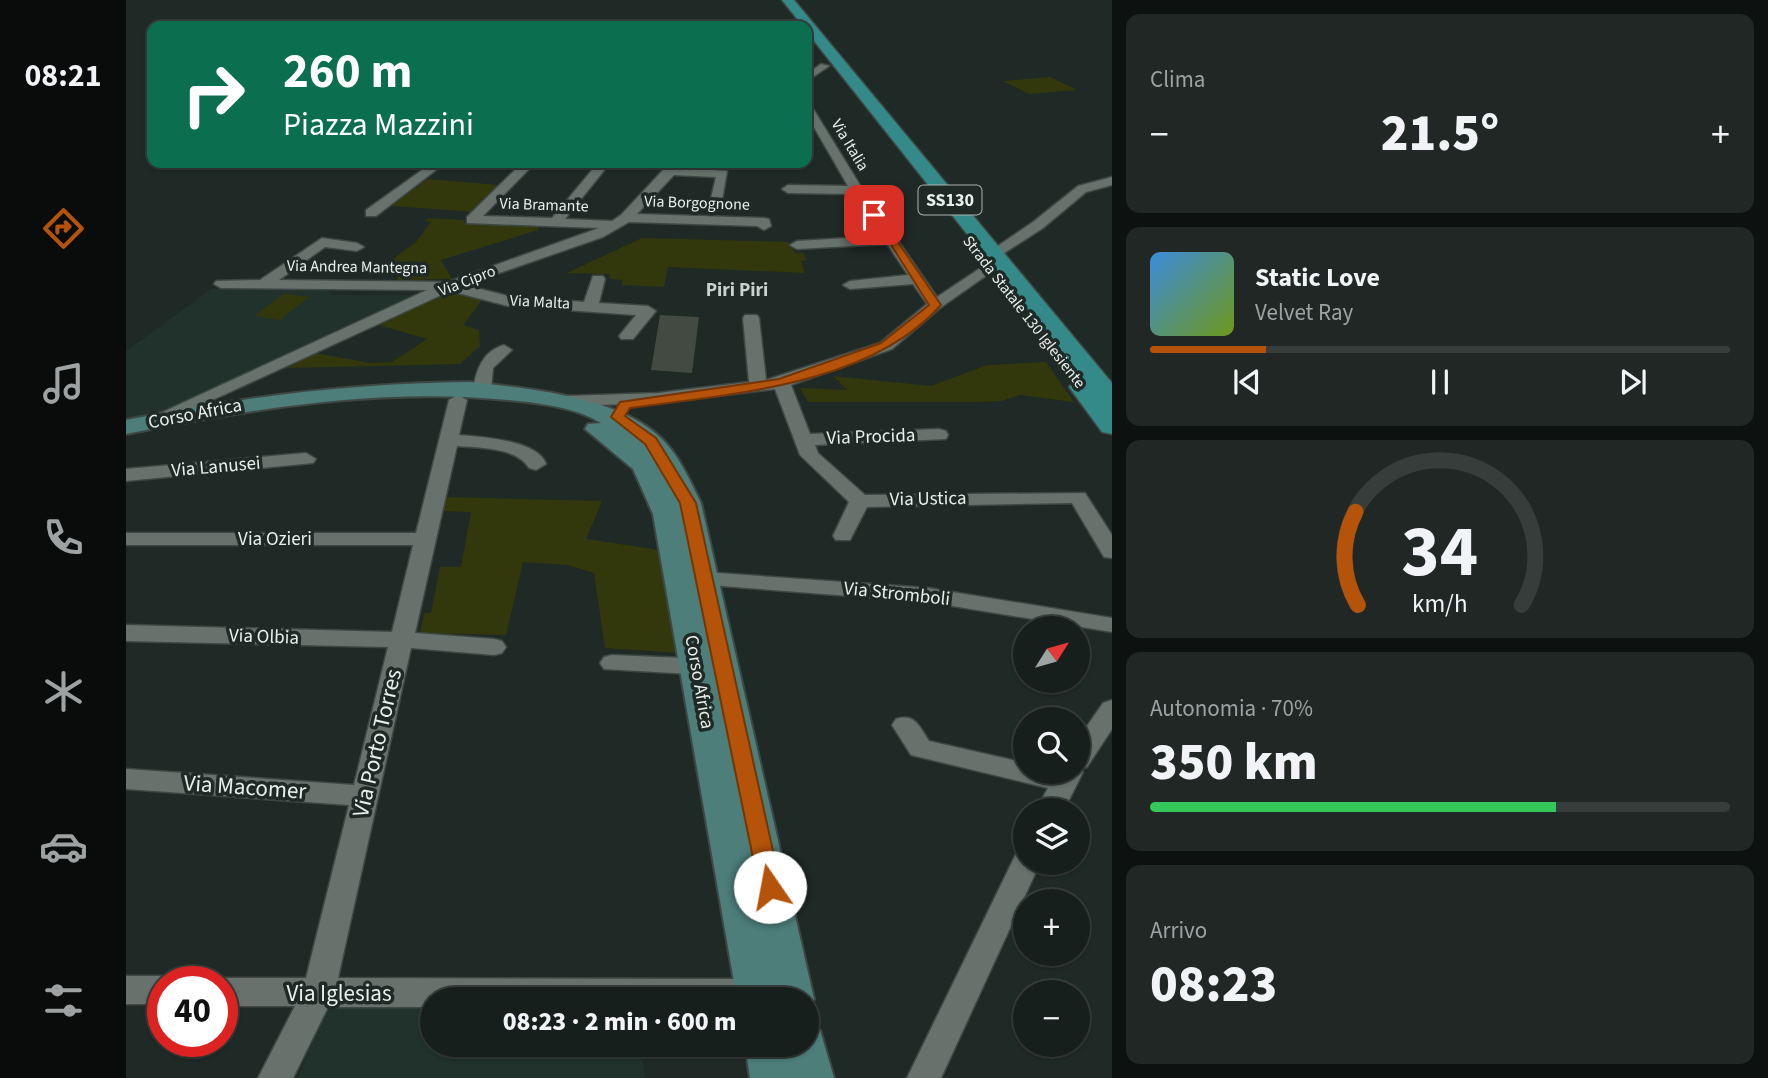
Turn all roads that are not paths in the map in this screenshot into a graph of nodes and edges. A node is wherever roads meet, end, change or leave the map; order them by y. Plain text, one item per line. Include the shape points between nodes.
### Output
1 (782, 0) edge
2 (788, 0) edge
3 (798, 21) edge
4 (804, 21) edge
5 (812, 31) edge
6 (812, 38) edge
7 (824, 66) dead end
8 (812, 74) edge
9 (812, 120) edge
10 (432, 168) edge
11 (524, 168) edge
12 (600, 168) edge
13 (673, 168) edge
14 (681, 168) edge
15 (1112, 181) edge
16 (788, 189) dead end
17 (857, 190) junction
18 (716, 203) dead end
19 (371, 213) dead end
20 (621, 221) junction
21 (555, 223) junction
22 (764, 226) dead end
23 (891, 240) junction
24 (797, 245) dead end
25 (357, 247) dead end
26 (991, 261) junction
27 (598, 279) dead end
28 (917, 279) junction
29 (221, 284) dead end
30 (264, 284) junction
31 (849, 285) dead end
32 (449, 286) junction
33 (591, 304) junction
34 (935, 305) junction
35 (751, 318) dead end
36 (627, 336) dead end
37 (504, 350) dead end
38 (240, 381) junction
39 (781, 383) junction
40 (758, 386) junction
41 (470, 395) junction
42 (288, 397) junction
43 (658, 398) junction
44 (1112, 400) edge
45 (564, 408) junction
46 (198, 412) junction
47 (624, 414) junction
48 (1112, 426) edge
49 (136, 428) edge
50 (939, 435) dead end
51 (448, 439) junction
52 (803, 440) junction
53 (306, 459) dead end
54 (536, 464) dead end
55 (126, 475) edge
56 (860, 501) junction
57 (843, 536) dead end
58 (126, 539) edge
59 (425, 539) junction
60 (1112, 552) edge
61 (692, 578) junction
62 (1112, 625) edge
63 (126, 633) edge
64 (401, 640) junction
65 (495, 647) dead end
66 (612, 663) dead end
67 (710, 667) junction
68 (1112, 709) edge
69 (905, 725) dead end
70 (1090, 741) edge
71 (1013, 762) edge
72 (126, 779) edge
73 (365, 796) junction
74 (1020, 875) edge
75 (757, 987) edge
76 (790, 987) edge
77 (238, 992) edge
78 (318, 994) junction
79 (420, 994) edge
80 (769, 1057) edge
81 (807, 1057) edge
82 (275, 1078) edge
83 (773, 1078) edge
84 (811, 1078) edge
85 (924, 1078) edge

1 - 3 main road
2 - 4 main road, Strada Statale 130 Iglesiente / SS130
5 - 26 main road, Strada Statale 130 Iglesiente / SS130
6 - 26 main road, Strada Statale 130 Iglesiente / SS130
7 - 8 street
9 - 17 street, Via Italia via 820,140
10 - 19 street
11 - 21 street, Via Bramante via 472,220
12 - 21 street
13 - 20 street, Via Cipro
14 - 18 street via 723,174
15 - 26 street via 1082,189
16 - 17 street
17 - 23 street, Via Italia
20 - 21 street, Via Bramante
20 - 22 street, Via Borgognone via 764,222
20 - 32 street, Via Cipro via 598,234
23 - 24 street
23 - 28 street, Via Italia
25 - 30 street, Via Andrea Mantegna via 322,242
26 - 34 street
26 - 44 main road, Strada Statale 130 Iglesiente / SS130
26 - 48 main road, Strada Statale 130 Iglesiente / SS130
27 - 33 street, Via Malta
28 - 31 street
28 - 34 street, Via Italia
29 - 30 street, Via Andrea Mantegna
30 - 32 street, Via Andrea Mantegna
32 - 33 street, Via Malta via 508,301
32 - 38 street, Via Cipro
33 - 36 street, Via Malta via 648,310
34 - 39 street via 886,346
35 - 40 street
37 - 41 street via 485,367
38 - 42 street via 234,391 245,399
38 - 46 street, Via Cipro
38 - 49 street, Via Cipro
39 - 40 street
39 - 52 street
40 - 43 street
41 - 42 street, Corso Africa
41 - 45 street, Corso Africa
41 - 49 street, Corso Africa via 270,408
41 - 51 street, Via Porto Torres
42 - 46 street, Corso Africa
43 - 45 street
43 - 47 street
45 - 47 street, Corso Africa
45 - 61 street, Corso Africa via 639,458 657,482
46 - 49 street, Corso Africa
47 - 61 street, Corso Africa via 651,441 688,503
50 - 52 street, Via Procida
51 - 54 street via 522,451 534,457
51 - 59 street, Via Porto Torres
52 - 56 street via 809,455
53 - 55 street, Via Lanusei
56 - 57 street
56 - 60 street, Via Ustica via 1078,497
58 - 59 street, Via Ozieri
59 - 64 street, Via Porto Torres
61 - 62 street, Via Stromboli via 928,595
61 - 67 street, Corso Africa
63 - 64 street, Via Olbia
64 - 65 street, Via Olbia
64 - 73 street, Via Porto Torres
66 - 67 street
67 - 75 street, Corso Africa
67 - 76 street, Corso Africa
68 - 70 street
69 - 71 street via 920,748
72 - 73 street, Via Macomer
73 - 78 street, Via Porto Torres
74 - 85 street
77 - 78 street, Via Iglesias
78 - 79 street, Via Iglesias
78 - 82 street, Via Porto Torres
80 - 83 street
81 - 84 street

